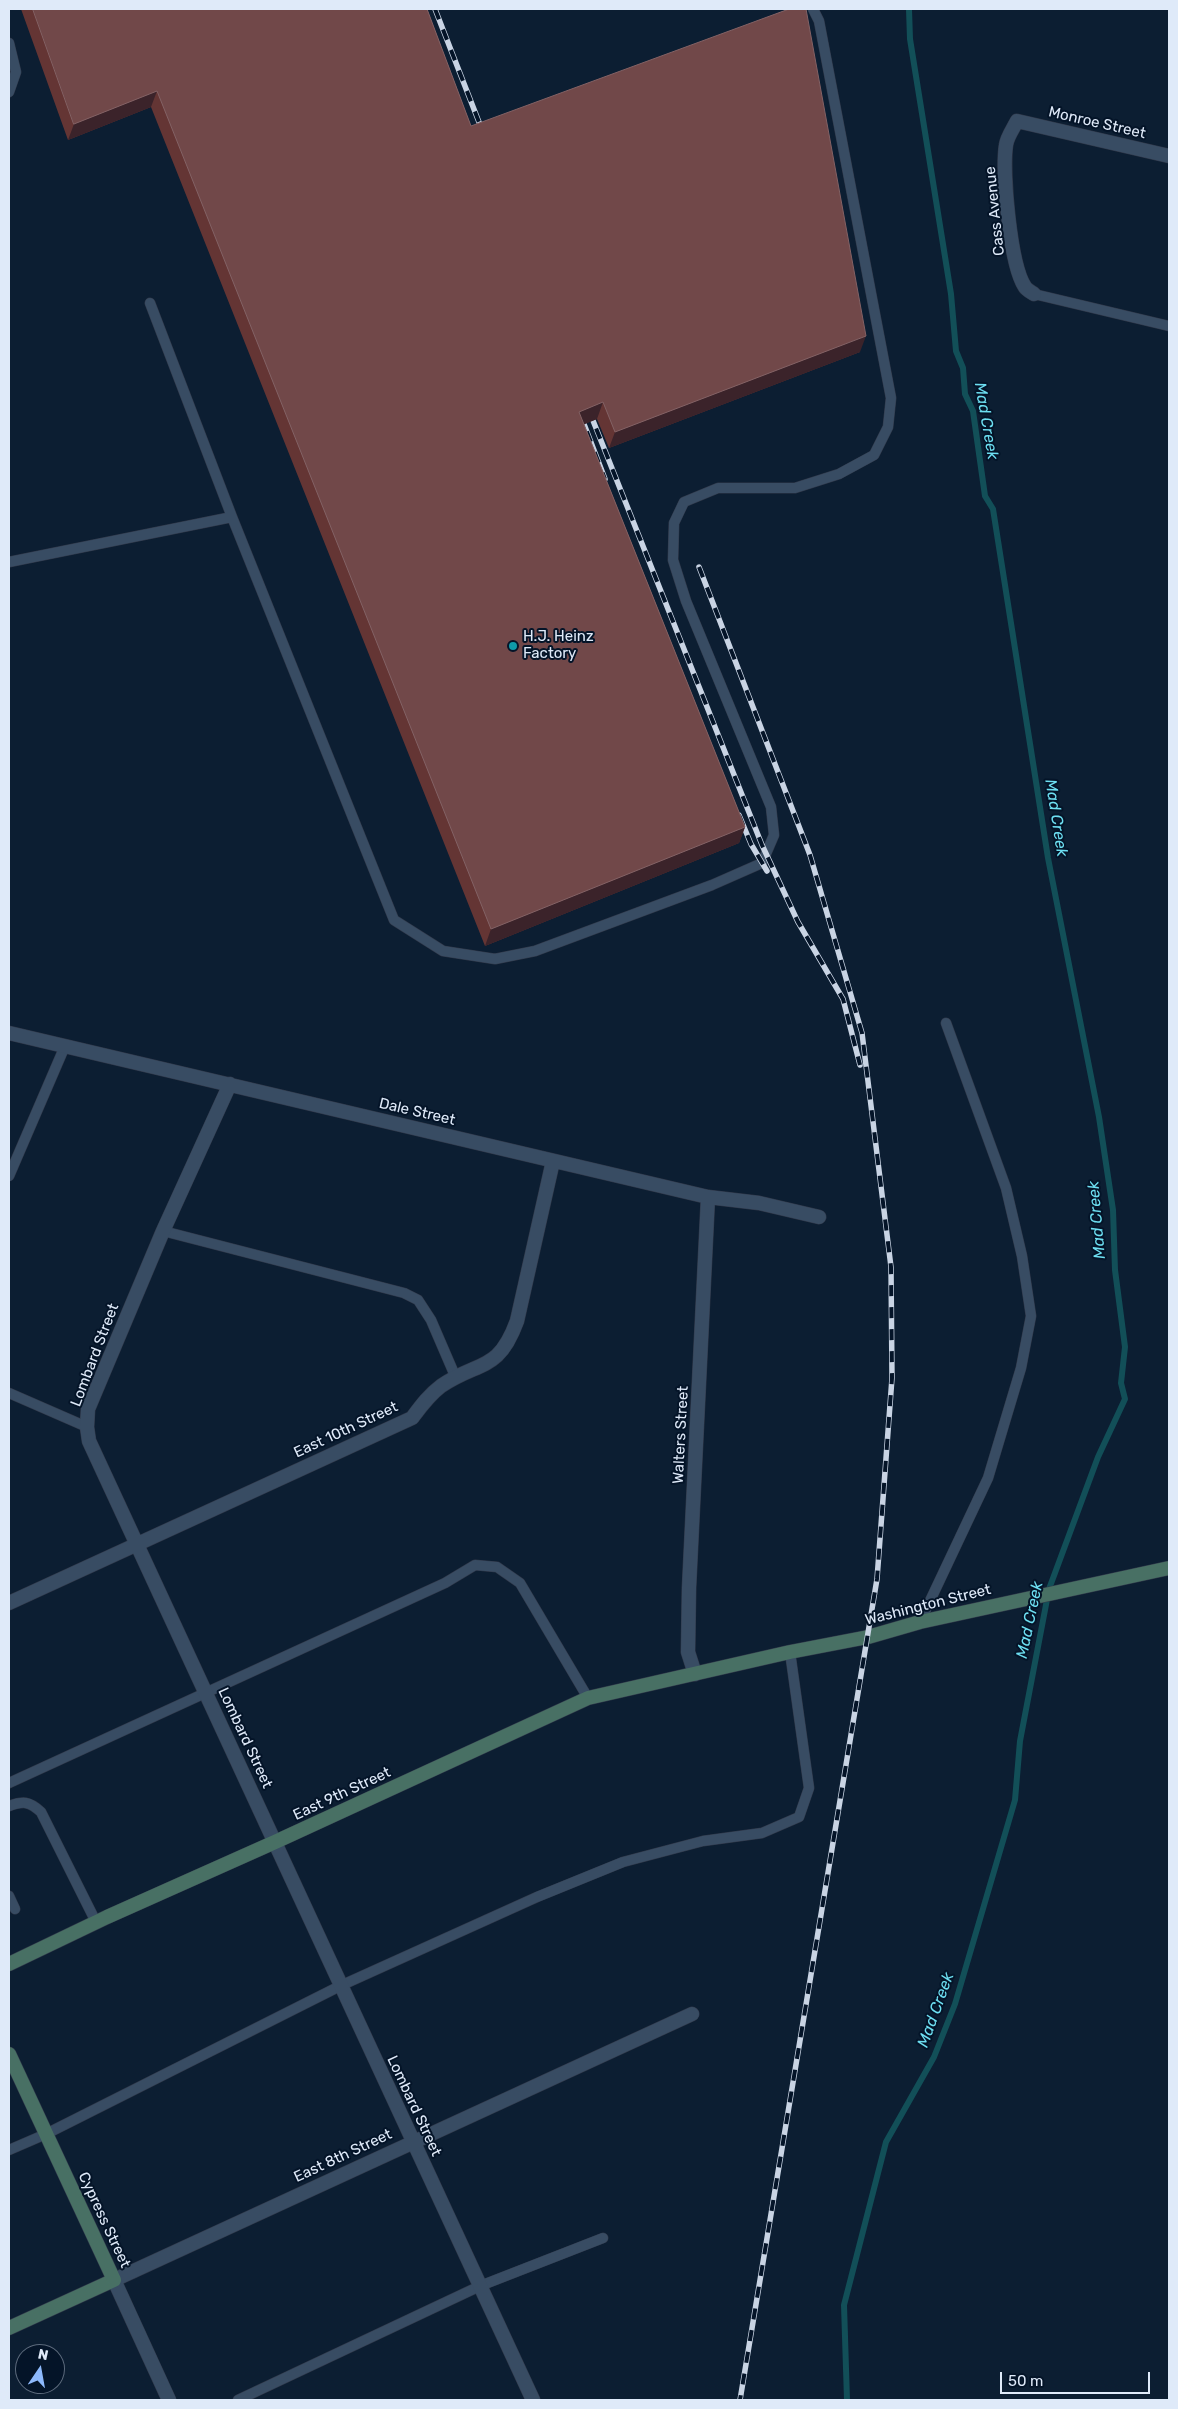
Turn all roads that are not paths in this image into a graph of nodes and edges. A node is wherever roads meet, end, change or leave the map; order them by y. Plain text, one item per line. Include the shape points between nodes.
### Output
1 (814, 9) edge
2 (9, 43) edge
3 (9, 92) edge
4 (1016, 121) joint
5 (1169, 156) edge
6 (1034, 294) joint
7 (150, 303) dead end
8 (1169, 326) edge
9 (232, 517) junction
10 (9, 562) edge
11 (946, 1023) dead end
12 (9, 1033) edge
13 (65, 1046) junction
14 (230, 1084) junction
15 (553, 1160) junction
16 (9, 1176) edge
17 (708, 1197) junction
18 (819, 1217) dead end
19 (163, 1230) junction
20 (456, 1378) junction
21 (9, 1393) edge
22 (86, 1427) junction
23 (137, 1543) junction
24 (1169, 1568) edge
25 (9, 1603) edge
26 (920, 1622) junction
27 (790, 1652) junction
28 (695, 1674) junction
29 (206, 1692) junction
30 (588, 1698) junction
31 (9, 1784) edge
32 (9, 1806) edge
33 (275, 1842) junction
34 (9, 1896) edge
35 (15, 1909) dead end
36 (96, 1922) junction
37 (9, 1964) edge
38 (340, 1986) junction
39 (692, 2014) dead end
40 (9, 2054) edge
41 (46, 2134) junction
42 (412, 2142) junction
43 (9, 2150) edge
44 (603, 2238) dead end
45 (114, 2280) junction
46 (480, 2286) junction
47 (9, 2328) edge
48 (169, 2400) edge
49 (238, 2400) edge
50 (533, 2400) edge

1 - 9 lane via 819,21 891,398 888,427 874,455 839,474 795,488 718,488 684,502 674,523 673,560 686,601 771,807 774,835 762,863 535,951 495,959 443,951 394,920
2 - 3 lane via 16,72
4 - 5 street, Monroe Street
4 - 6 street, Cass Avenue via 1006,146 1004,177 1019,274 1025,287
6 - 8 lane
7 - 9 lane
9 - 10 lane
11 - 26 lane via 1006,1188 1022,1256 1031,1316 1021,1368 988,1478
12 - 13 street, Dale Street
13 - 14 street, Dale Street
13 - 16 lane
14 - 15 street, Dale Street
14 - 19 street, Lombard Street
15 - 17 street, Dale Street
15 - 20 street, East 10th Street via 517,1321 510,1339 502,1352 489,1363
17 - 18 street, Dale Street via 750,1201
17 - 28 street, Walters Street via 689,1597 688,1652
19 - 20 lane via 404,1293 418,1300 431,1320
19 - 22 street, Lombard Street via 88,1410
20 - 23 street, East 10th Street via 427,1398 412,1418
21 - 22 lane
22 - 23 street, Lombard Street via 89,1441
23 - 25 street, East 10th Street
23 - 29 street, Lombard Street
24 - 26 main road, Washington Street
26 - 27 main road, Washington Street via 868,1637
27 - 28 main road, Washington Street
27 - 38 lane via 809,1788 799,1817 762,1834 702,1841 623,1862
28 - 30 main road, East 9th Street
29 - 30 lane via 445,1584 475,1564 498,1567 520,1583
29 - 31 lane
29 - 33 street, Lombard Street
30 - 33 main road, East 9th Street
32 - 36 lane via 24,1801 41,1812
33 - 36 main road, East 9th Street
33 - 38 street, Lombard Street
34 - 35 lane
36 - 37 main road, East 9th Street
38 - 41 lane
38 - 42 street, Lombard Street
39 - 42 street, East 8th Street
40 - 41 main road, Cypress Street
41 - 43 lane
41 - 45 main road, Cypress Street
42 - 45 street, East 8th Street
42 - 46 street, Lombard Street
44 - 46 lane
45 - 47 main road, East 8th Street
45 - 48 street, Cypress Street
46 - 49 lane
46 - 50 street, Lombard Street

